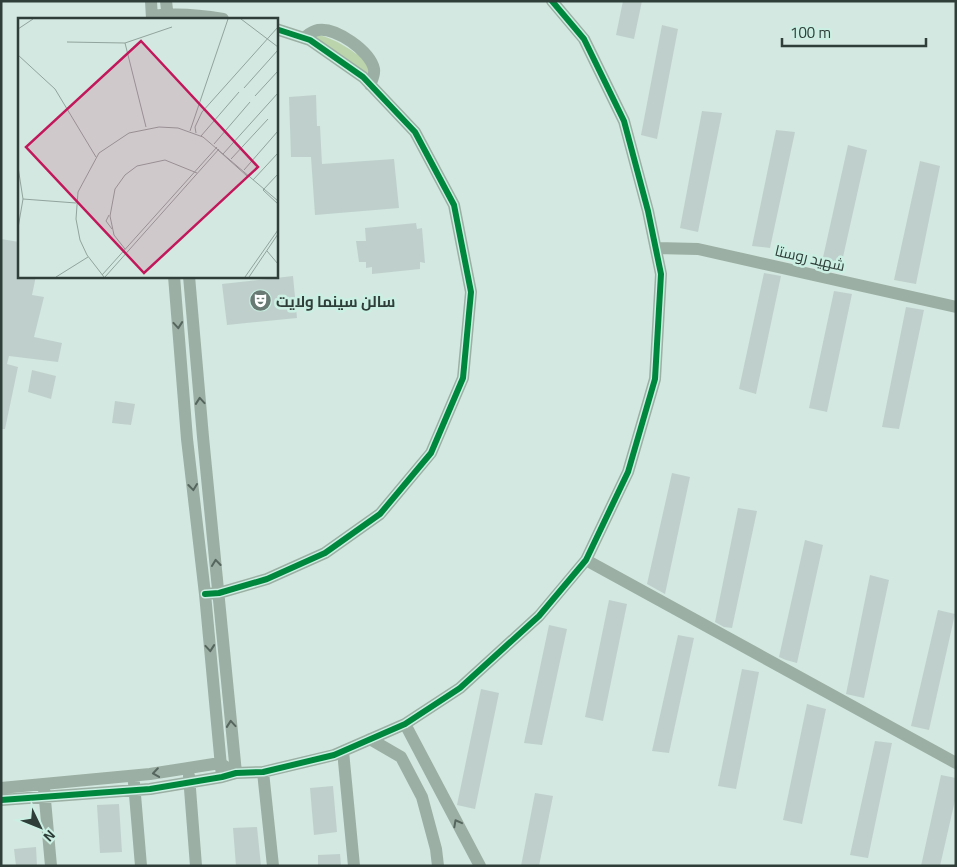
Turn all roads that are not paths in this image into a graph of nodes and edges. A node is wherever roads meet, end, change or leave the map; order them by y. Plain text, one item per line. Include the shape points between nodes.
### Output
1 (151, 1) edge
2 (552, 1) edge
3 (167, 11) edge
4 (152, 17) edge
5 (216, 18) edge
6 (278, 30) edge
7 (304, 38) junction
8 (370, 85) junction
9 (656, 248) junction
10 (174, 278) edge
11 (189, 278) edge
12 (956, 308) edge
13 (586, 560) junction
14 (219, 593) junction
15 (205, 594) junction
16 (405, 724) junction
17 (370, 739) junction
18 (343, 752) junction
19 (220, 763) junction
20 (956, 763) edge
21 (188, 768) junction
22 (263, 772) junction
23 (236, 773) junction
24 (134, 776) junction
25 (222, 777) junction
26 (190, 783) junction
27 (1, 788) edge
28 (135, 790) junction
29 (44, 791) junction
30 (1, 800) edge
31 (51, 866) edge
32 (141, 866) edge
33 (196, 866) edge
34 (273, 866) edge
35 (354, 866) edge
36 (438, 866) edge
37 (480, 866) edge

1 - 4 street
2 - 9 street via 584,39 624,122
3 - 4 street
3 - 5 street
6 - 7 street
7 - 8 street
7 - 8 street via 312,32 325,30 354,43 374,69
8 - 14 street via 414,132 454,205 472,292 463,378 431,453 380,514 325,553 267,579
9 - 12 street, شهید روستا via 698,249
9 - 13 street via 661,274 655,379 628,472
10 -> 15 street via 187,439
14 -> 11 street
13 - 16 street via 539,616 460,688
13 - 20 street
14 - 15 street
23 -> 14 street
15 -> 19 street
16 - 17 street
37 -> 16 street
17 - 18 street
17 - 36 street via 401,758 422,797
18 - 22 street
18 - 35 street
19 - 21 street
19 - 23 street
19 - 25 street
21 -> 24 street
21 - 26 street
22 - 23 street
22 - 34 street
23 - 25 street
24 - 28 street
24 - 29 street
25 - 26 street
26 - 28 street
26 - 33 street
27 - 29 street
28 - 29 street
28 - 32 street
29 - 30 street
29 - 31 street

